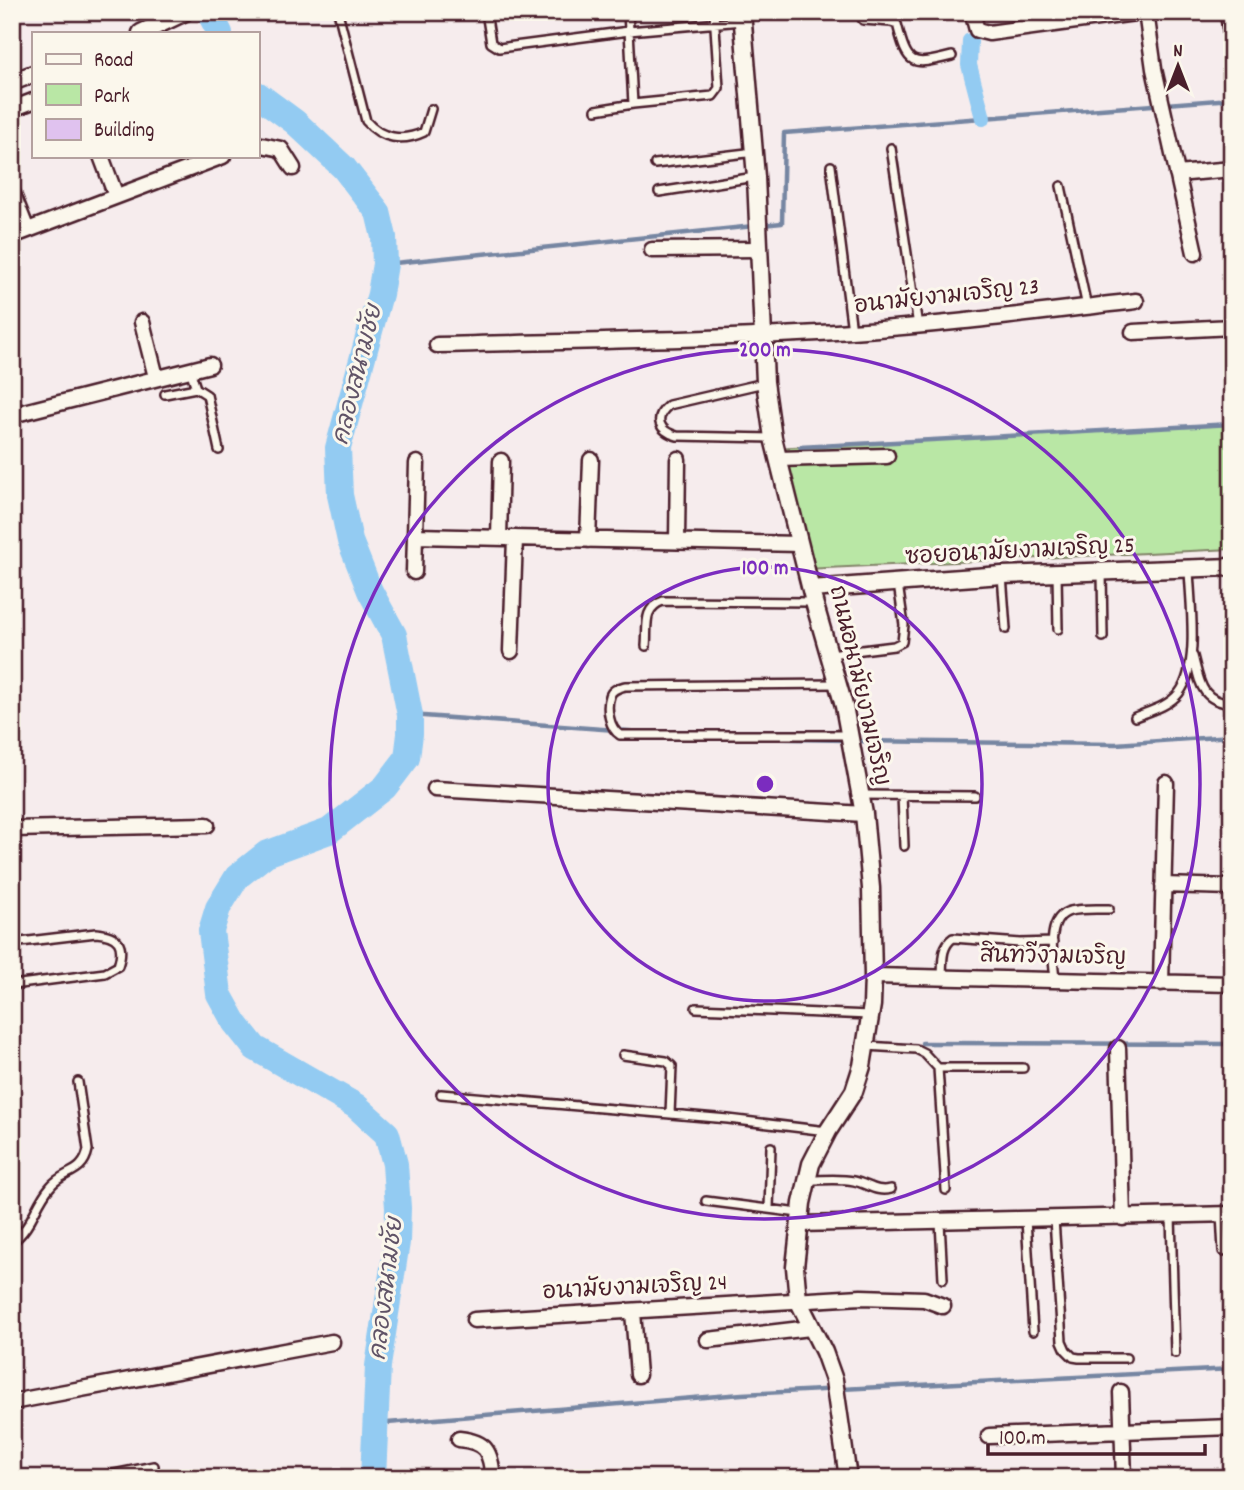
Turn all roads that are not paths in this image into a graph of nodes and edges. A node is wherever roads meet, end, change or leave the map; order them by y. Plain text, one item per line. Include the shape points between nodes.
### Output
1 (185, 12) edge
2 (338, 12) edge
3 (486, 12) edge
4 (628, 12) edge
5 (714, 12) edge
6 (858, 12) edge
7 (972, 12) edge
8 (1144, 12) edge
9 (1224, 12) edge
10 (743, 17) edge
11 (714, 24) junction
12 (629, 31) junction
13 (143, 32) edge
14 (1230, 49) edge
15 (952, 56) dead end
16 (32, 74) edge
17 (12, 82) edge
18 (32, 101) edge
19 (633, 104) junction
20 (431, 108) dead end
21 (12, 109) edge
22 (596, 110) dead end
23 (259, 144) edge
24 (891, 148) dead end
25 (755, 152) junction
26 (103, 158) edge
27 (200, 159) edge
28 (655, 164) dead end
29 (831, 166) dead end
30 (293, 168) dead end
31 (1232, 169) edge
32 (1177, 174) junction
33 (757, 177) junction
34 (1061, 187) dead end
35 (12, 192) edge
36 (659, 192) dead end
37 (116, 196) junction
38 (27, 230) junction
39 (12, 236) edge
40 (759, 242) junction
41 (652, 250) dead end
42 (1195, 253) dead end
43 (1136, 301) dead end
44 (1087, 307) junction
45 (142, 322) dead end
46 (918, 326) junction
47 (1232, 327) edge
48 (852, 331) junction
49 (1133, 332) dead end
50 (762, 336) junction
51 (437, 345) dead end
52 (210, 365) dead end
53 (190, 370) junction
54 (156, 377) junction
55 (765, 382) junction
56 (196, 388) junction
57 (165, 394) dead end
58 (12, 415) edge
59 (773, 438) junction
60 (219, 450) dead end
61 (887, 456) dead end
62 (678, 459) dead end
63 (778, 459) junction
64 (591, 460) dead end
65 (501, 461) dead end
66 (417, 463) dead end
67 (415, 536) junction
68 (499, 538) junction
69 (515, 538) junction
70 (588, 540) junction
71 (677, 541) junction
72 (799, 544) junction
73 (1232, 567) edge
74 (1189, 568) junction
75 (1102, 571) junction
76 (414, 572) dead end
77 (1057, 572) junction
78 (1002, 575) junction
79 (898, 581) junction
80 (813, 596) junction
81 (1006, 629) dead end
82 (1058, 629) dead end
83 (1103, 637) dead end
84 (646, 646) dead end
85 (1191, 648) junction
86 (512, 651) dead end
87 (829, 654) junction
88 (838, 684) junction
89 (1232, 704) edge
90 (1136, 717) dead end
91 (850, 735) junction
92 (1166, 783) dead end
93 (435, 789) dead end
94 (902, 794) junction
95 (861, 795) junction
96 (975, 796) dead end
97 (864, 814) junction
98 (207, 825) dead end
99 (12, 829) edge
100 (904, 846) dead end
101 (1163, 885) junction
102 (1232, 887) edge
103 (1109, 909) dead end
104 (1054, 942) junction
105 (12, 943) edge
106 (873, 976) junction
107 (942, 979) junction
108 (1055, 981) junction
109 (1161, 982) junction
110 (1232, 984) edge
111 (12, 985) edge
112 (696, 1007) dead end
113 (870, 1015) junction
114 (866, 1046) junction
115 (1118, 1048) dead end
116 (623, 1055) dead end
117 (939, 1068) junction
118 (1023, 1068) dead end
119 (78, 1082) dead end
120 (441, 1094) dead end
121 (670, 1114) junction
122 (828, 1131) junction
123 (771, 1147) dead end
124 (808, 1180) junction
125 (891, 1189) dead end
126 (946, 1190) dead end
127 (706, 1201) dead end
128 (769, 1209) junction
129 (1226, 1214) edge
130 (1171, 1216) junction
131 (1123, 1218) junction
132 (800, 1219) junction
133 (1054, 1219) junction
134 (1026, 1220) junction
135 (940, 1223) junction
136 (12, 1242) edge
137 (1223, 1251) dead end
138 (943, 1279) dead end
139 (798, 1300) junction
140 (943, 1306) dead end
141 (633, 1312) junction
142 (474, 1320) dead end
143 (810, 1328) junction
144 (1032, 1331) dead end
145 (708, 1340) dead end
146 (332, 1342) dead end
147 (1175, 1353) dead end
148 (1126, 1358) dead end
149 (638, 1375) dead end
150 (1121, 1392) dead end
151 (12, 1402) edge
152 (1232, 1427) edge
153 (1123, 1431) junction
154 (989, 1436) dead end
155 (459, 1439) dead end
156 (154, 1466) dead end
157 (94, 1478) edge
158 (493, 1478) edge
159 (848, 1478) edge
160 (1124, 1478) edge

1 - 13 street
2 - 20 lane via 366,121 392,138 413,137 424,132
3 - 12 lane via 491,43 499,48
4 - 12 lane
5 - 11 lane
6 - 15 lane via 863,20 897,24 907,56 913,61 922,64
7 - 8 street via 977,30 989,33
8 - 32 street
9 - 14 lane
10 - 11 lane
10 - 25 street, ถนนอนามัยงามเจริญ
11 - 12 lane
11 - 19 lane via 717,93
12 - 19 lane
16 - 17 street
18 - 21 street
19 - 22 lane
23 - 30 street via 281,149
24 - 46 lane
25 - 28 lane
25 - 33 street, ถนนอนามัยงามเจริญ
26 - 37 street
27 - 37 street
29 - 48 lane
31 - 32 street
32 - 42 street
33 - 36 lane
33 - 40 street, ถนนอนามัยงามเจริญ
34 - 44 lane
35 - 38 street
37 - 38 street
38 - 39 street
40 - 41 street
40 - 50 street, ถนนอนามัยงามเจริญ
43 - 44 street, อนามัยงามเจริญ 23
44 - 46 street, อนามัยงามเจริญ 23
45 - 54 street
46 - 48 street, อนามัยงามเจริญ 23
47 - 49 street
48 - 50 street, อนามัยงามเจริญ 23
50 - 51 street, อนามัยงามเจริญ 23
50 - 55 street, ถนนอนามัยงามเจริญ
52 - 53 street
53 - 54 street
53 - 56 lane
54 - 58 street
55 - 59 street, ถนนอนามัยงามเจริญ
55 - 59 lane via 668,405 658,419 661,428 677,436
56 - 57 lane
56 - 60 lane via 208,395
59 - 63 street, ถนนอนามัยงามเจริญ
61 - 63 street
62 - 71 street
63 - 72 street, ถนนอนามัยงามเจริญ
64 - 70 street
65 - 68 street
66 - 67 street
67 - 68 street
67 - 76 street
68 - 69 street
69 - 70 street
69 - 86 street
70 - 71 street
71 - 72 street
72 - 80 street, ถนนอนามัยงามเจริญ
73 - 74 street, ซอยอนามัยงามเจริญ 25
74 - 75 street, ซอยอนามัยงามเจริญ 25
74 - 85 lane
75 - 77 street, ซอยอนามัยงามเจริญ 25
75 - 83 lane
77 - 78 street, ซอยอนามัยงามเจริญ 25
77 - 82 lane
78 - 79 street, ซอยอนามัยงามเจริญ 25
78 - 81 lane
79 - 80 street, ซอยอนามัยงามเจริญ 25
79 - 87 lane via 902,642
80 - 84 lane via 663,601 649,610
80 - 87 street, ถนนอนามัยงามเจริญ
85 - 89 lane via 1208,696
85 - 90 lane via 1190,665 1178,694
87 - 88 street, ถนนอนามัยงามเจริญ
88 - 91 street, ถนนอนามัยงามเจริญ
88 - 91 lane via 625,686 610,696 611,726 620,735
91 - 95 street, ถนนอนามัยงามเจริญ
92 - 101 street
93 - 97 street
94 - 95 lane
94 - 96 lane
94 - 100 lane
95 - 97 street, ถนนอนามัยงามเจริญ
97 - 106 street, ถนนอนามัยงามเจริญ
98 - 99 street
101 - 102 street
101 - 109 street
103 - 104 lane via 1066,912 1055,923
104 - 107 lane via 953,938 943,949
104 - 108 lane
105 - 111 lane via 96,933 109,934 121,947 118,966 105,973
106 - 107 street, สินทวีงามเจริญ
106 - 113 street, ถนนอนามัยงามเจริญ
107 - 108 street, สินทวีงามเจริญ
108 - 109 street, สินทวีงามเจริญ
109 - 110 street, สินทวีงามเจริญ
112 - 113 lane
113 - 114 street, ถนนอนามัยงามเจริญ
114 - 117 lane via 916,1049
114 - 122 street, ถนนอนามัยงามเจริญ via 854,1091
115 - 131 street
116 - 121 lane via 666,1061 672,1066
117 - 118 lane
117 - 126 lane
119 - 136 lane via 89,1150 86,1160 48,1188 31,1220
120 - 121 lane
121 - 122 lane
122 - 124 street, ถนนอนามัยงามเจริญ
123 - 128 lane
124 - 125 lane via 854,1181 875,1190
124 - 132 street, ถนนอนามัยงามเจริญ
127 - 128 lane
128 - 132 lane
129 - 130 street
129 - 137 lane
130 - 131 street
130 - 147 lane
131 - 133 street
132 - 135 street
132 - 139 street, ถนนอนามัยงามเจริญ via 794,1267
133 - 134 street
133 - 148 lane via 1066,1350 1079,1358
134 - 135 street
134 - 144 lane
135 - 138 lane
139 - 140 street, อนามัยงามเจริญ 24 via 902,1297
139 - 141 street, อนามัยงามเจริญ 24
139 - 143 street, ถนนอนามัยงามเจริญ
141 - 142 street, อนามัยงามเจริญ 24
141 - 149 street
143 - 145 street
143 - 159 street, ถนนอนามัยงามเจริญ via 834,1380
146 - 151 street
150 - 153 street
152 - 153 street
153 - 154 street
153 - 160 street
155 - 158 street via 487,1449
156 - 157 lane

